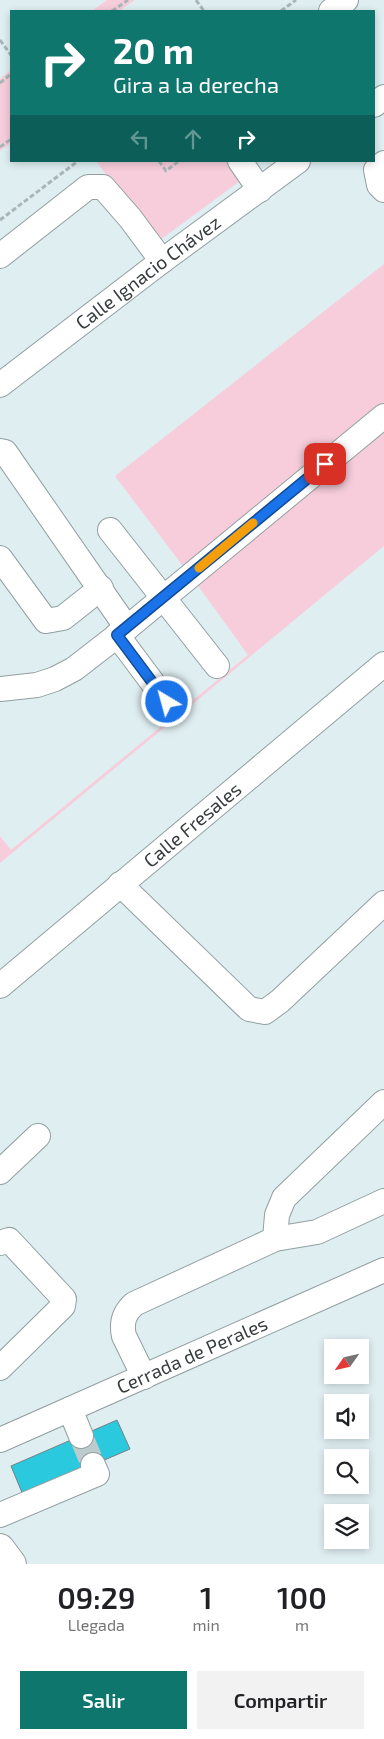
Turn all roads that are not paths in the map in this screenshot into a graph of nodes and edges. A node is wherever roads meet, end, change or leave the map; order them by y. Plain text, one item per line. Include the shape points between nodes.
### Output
1 (346, 0) edge
2 (332, 10) edge
3 (241, 162) edge
4 (297, 162) edge
5 (384, 163) edge
6 (260, 190) junction
7 (384, 190) edge
8 (0, 256) edge
9 (162, 261) junction
10 (0, 385) edge
11 (384, 416) edge
12 (0, 451) edge
13 (110, 530) dead end
14 (0, 558) edge
15 (100, 588) junction
16 (163, 597) junction
17 (122, 632) junction
18 (384, 664) edge
19 (217, 666) dead end
20 (0, 689) edge
21 (167, 702) dead end
22 (120, 884) junction
23 (384, 903) edge
24 (0, 986) edge
25 (384, 1102) edge
26 (38, 1136) dead end
27 (0, 1172) edge
28 (384, 1201) edge
29 (275, 1239) junction
30 (0, 1242) edge
31 (384, 1270) edge
32 (0, 1368) edge
33 (144, 1377) junction
34 (70, 1410) junction
35 (81, 1436) tunnel mouth
36 (0, 1440) edge
37 (94, 1465) dead end
38 (0, 1515) edge
39 (0, 1548) edge
40 (12, 1564) edge

1 - 2 street
3 - 6 street
4 - 6 street, Calle Ignacio Chávez
5 - 7 street via 376,170 379,185
6 - 9 street, Calle Ignacio Chávez
8 - 9 street via 88,187 103,187
9 - 10 street, Calle Ignacio Chávez
11 - 16 street
12 - 15 street via 5,452
13 - 16 street
14 - 15 street via 46,621 63,618
15 - 17 street
16 - 17 street
16 - 19 street
17 - 20 street via 74,669 55,679 37,685
17 - 21 street
18 - 22 street, Calle Fresales
22 - 23 street via 249,1009 265,1012
22 - 24 street, Calle Fresales
25 - 29 street via 284,1198 277,1215
26 - 27 street
28 - 29 street via 317,1232
29 - 33 street via 129,1308 125,1314 124,1336
30 - 32 street via 9,1240 64,1299 63,1306
31 - 33 street, Cerrada de Perales
33 - 34 street, Cerrada de Perales
34 - 35 street
34 - 36 street, Cerrada de Perales
37 - 38 street via 97,1474
39 - 40 main road

